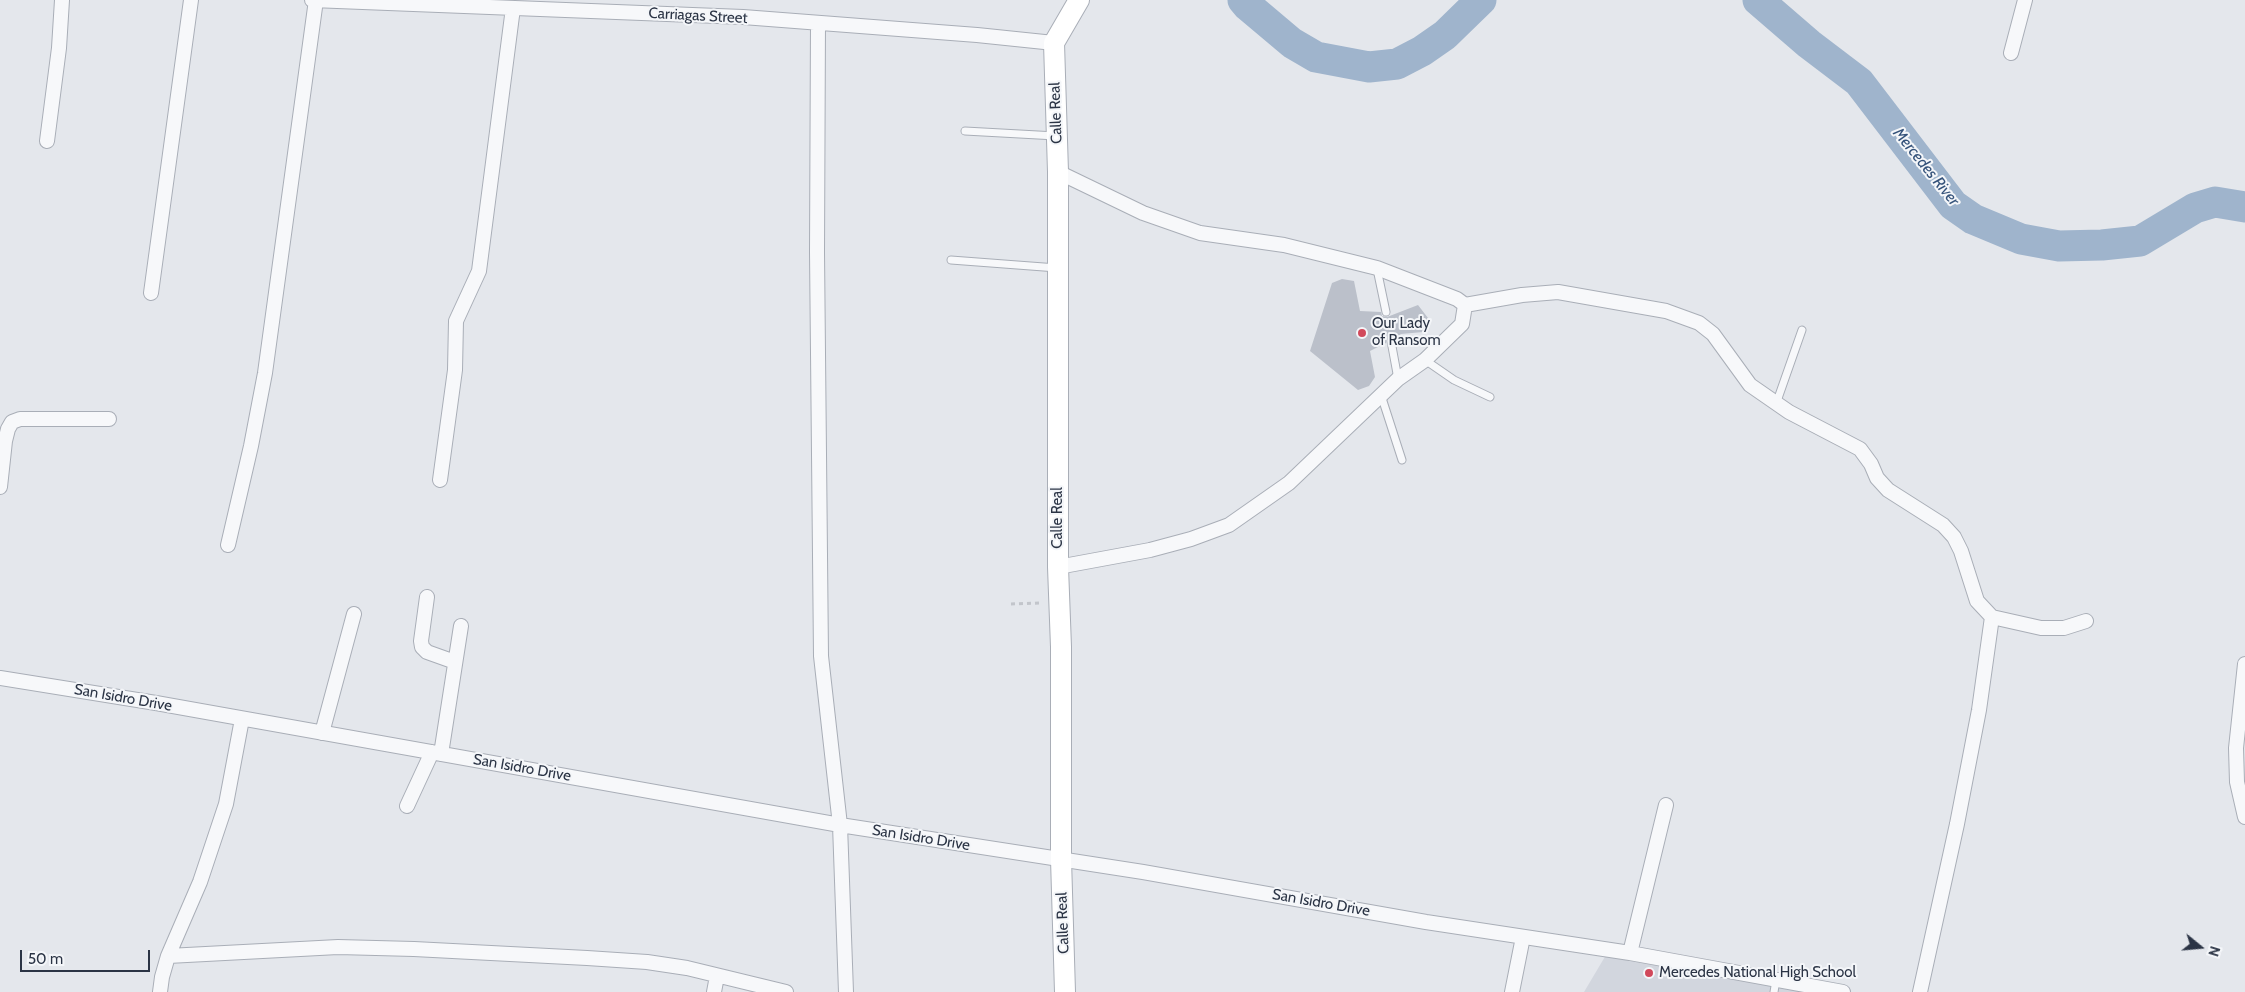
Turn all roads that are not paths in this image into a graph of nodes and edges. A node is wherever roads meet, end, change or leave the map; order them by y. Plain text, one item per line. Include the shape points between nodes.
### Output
1 (62, 0) edge
2 (191, 0) edge
3 (312, 0) edge
4 (316, 0) edge
5 (1079, 0) edge
6 (2025, 0) edge
7 (637, 6) edge
8 (513, 8) junction
9 (818, 23) junction
10 (1054, 43) junction
11 (2010, 53) dead end
12 (965, 131) dead end
13 (1057, 136) junction
14 (47, 141) dead end
15 (1058, 172) junction
16 (950, 260) dead end
17 (1058, 268) junction
18 (1377, 268) junction
19 (151, 293) dead end
20 (1466, 305) junction
21 (1386, 312) dead end
22 (1802, 330) dead end
23 (1391, 341) dead end
24 (1425, 360) junction
25 (1398, 379) junction
26 (1381, 395) junction
27 (1490, 397) dead end
28 (1776, 405) junction
29 (109, 419) dead end
30 (1402, 460) dead end
31 (440, 480) dead end
32 (0, 487) edge
33 (228, 545) dead end
34 (1058, 568) junction
35 (427, 597) dead end
36 (354, 614) dead end
37 (1992, 617) junction
38 (2086, 621) dead end
39 (461, 626) dead end
40 (456, 662) junction
41 (2245, 664) edge
42 (0, 678) edge
43 (242, 719) junction
44 (322, 733) junction
45 (436, 753) junction
46 (1666, 805) dead end
47 (407, 806) dead end
48 (2245, 817) edge
49 (840, 825) junction
50 (1061, 859) junction
51 (1523, 937) junction
52 (1630, 953) junction
53 (168, 956) junction
54 (717, 976) junction
55 (162, 977) junction
56 (1775, 986) edge
57 (160, 992) edge
58 (171, 992) edge
59 (714, 992) edge
60 (786, 992) edge
61 (846, 992) edge
62 (1065, 992) edge
63 (1512, 992) edge
64 (1843, 992) edge
65 (1920, 992) edge

1 - 14 street
2 - 19 street
3 - 4 street, Carriagas Street
4 - 8 street, Carriagas Street
4 - 33 street via 265,373
5 - 10 street
6 - 11 street
7 - 8 street, Carriagas Street
7 - 9 street, Carriagas Street
8 - 31 street via 479,271 456,321 455,370
9 - 10 street, Carriagas Street
9 - 49 street via 816,252 821,656
10 - 13 street, Calle Real
12 - 13 lane
13 - 15 street, Calle Real
15 - 17 street, Calle Real
15 - 18 street via 1143,213 1200,233 1284,245
16 - 17 lane
17 - 34 street, Calle Real
18 - 20 street
18 - 21 lane
20 - 24 street via 1462,324
20 - 28 street via 1558,292 1666,311 1699,322 1713,334 1750,385
22 - 28 lane
23 - 25 lane
24 - 25 street
24 - 27 lane via 1454,380
25 - 26 street
26 - 30 lane
26 - 34 street via 1289,483 1229,525 1191,540
28 - 37 street via 1860,449 1888,490 1943,525 1962,551 1977,601
29 - 32 street via 20,419 12,422 5,441
34 - 50 street, Calle Real
35 - 40 street via 422,647 427,652
36 - 44 street
37 - 38 street via 2041,628 2064,628
37 - 65 street via 1979,710
39 - 40 street
40 - 45 street
41 - 48 street via 2236,748 2237,782
42 - 43 street, San Isidro Drive
43 - 44 street, San Isidro Drive
43 - 53 street via 226,804 200,882
44 - 45 street, San Isidro Drive
45 - 47 street
45 - 49 street, San Isidro Drive
46 - 52 street
49 - 50 street, San Isidro Drive
49 - 61 street
50 - 51 street, San Isidro Drive
50 - 62 street, Calle Real
51 - 52 street, San Isidro Drive
51 - 63 street
52 - 56 street, San Isidro Drive
53 - 54 street via 338,947 414,949 647,962
53 - 55 street
54 - 59 street
54 - 60 street
55 - 57 street
55 - 58 street
56 - 64 street, San Isidro Drive

